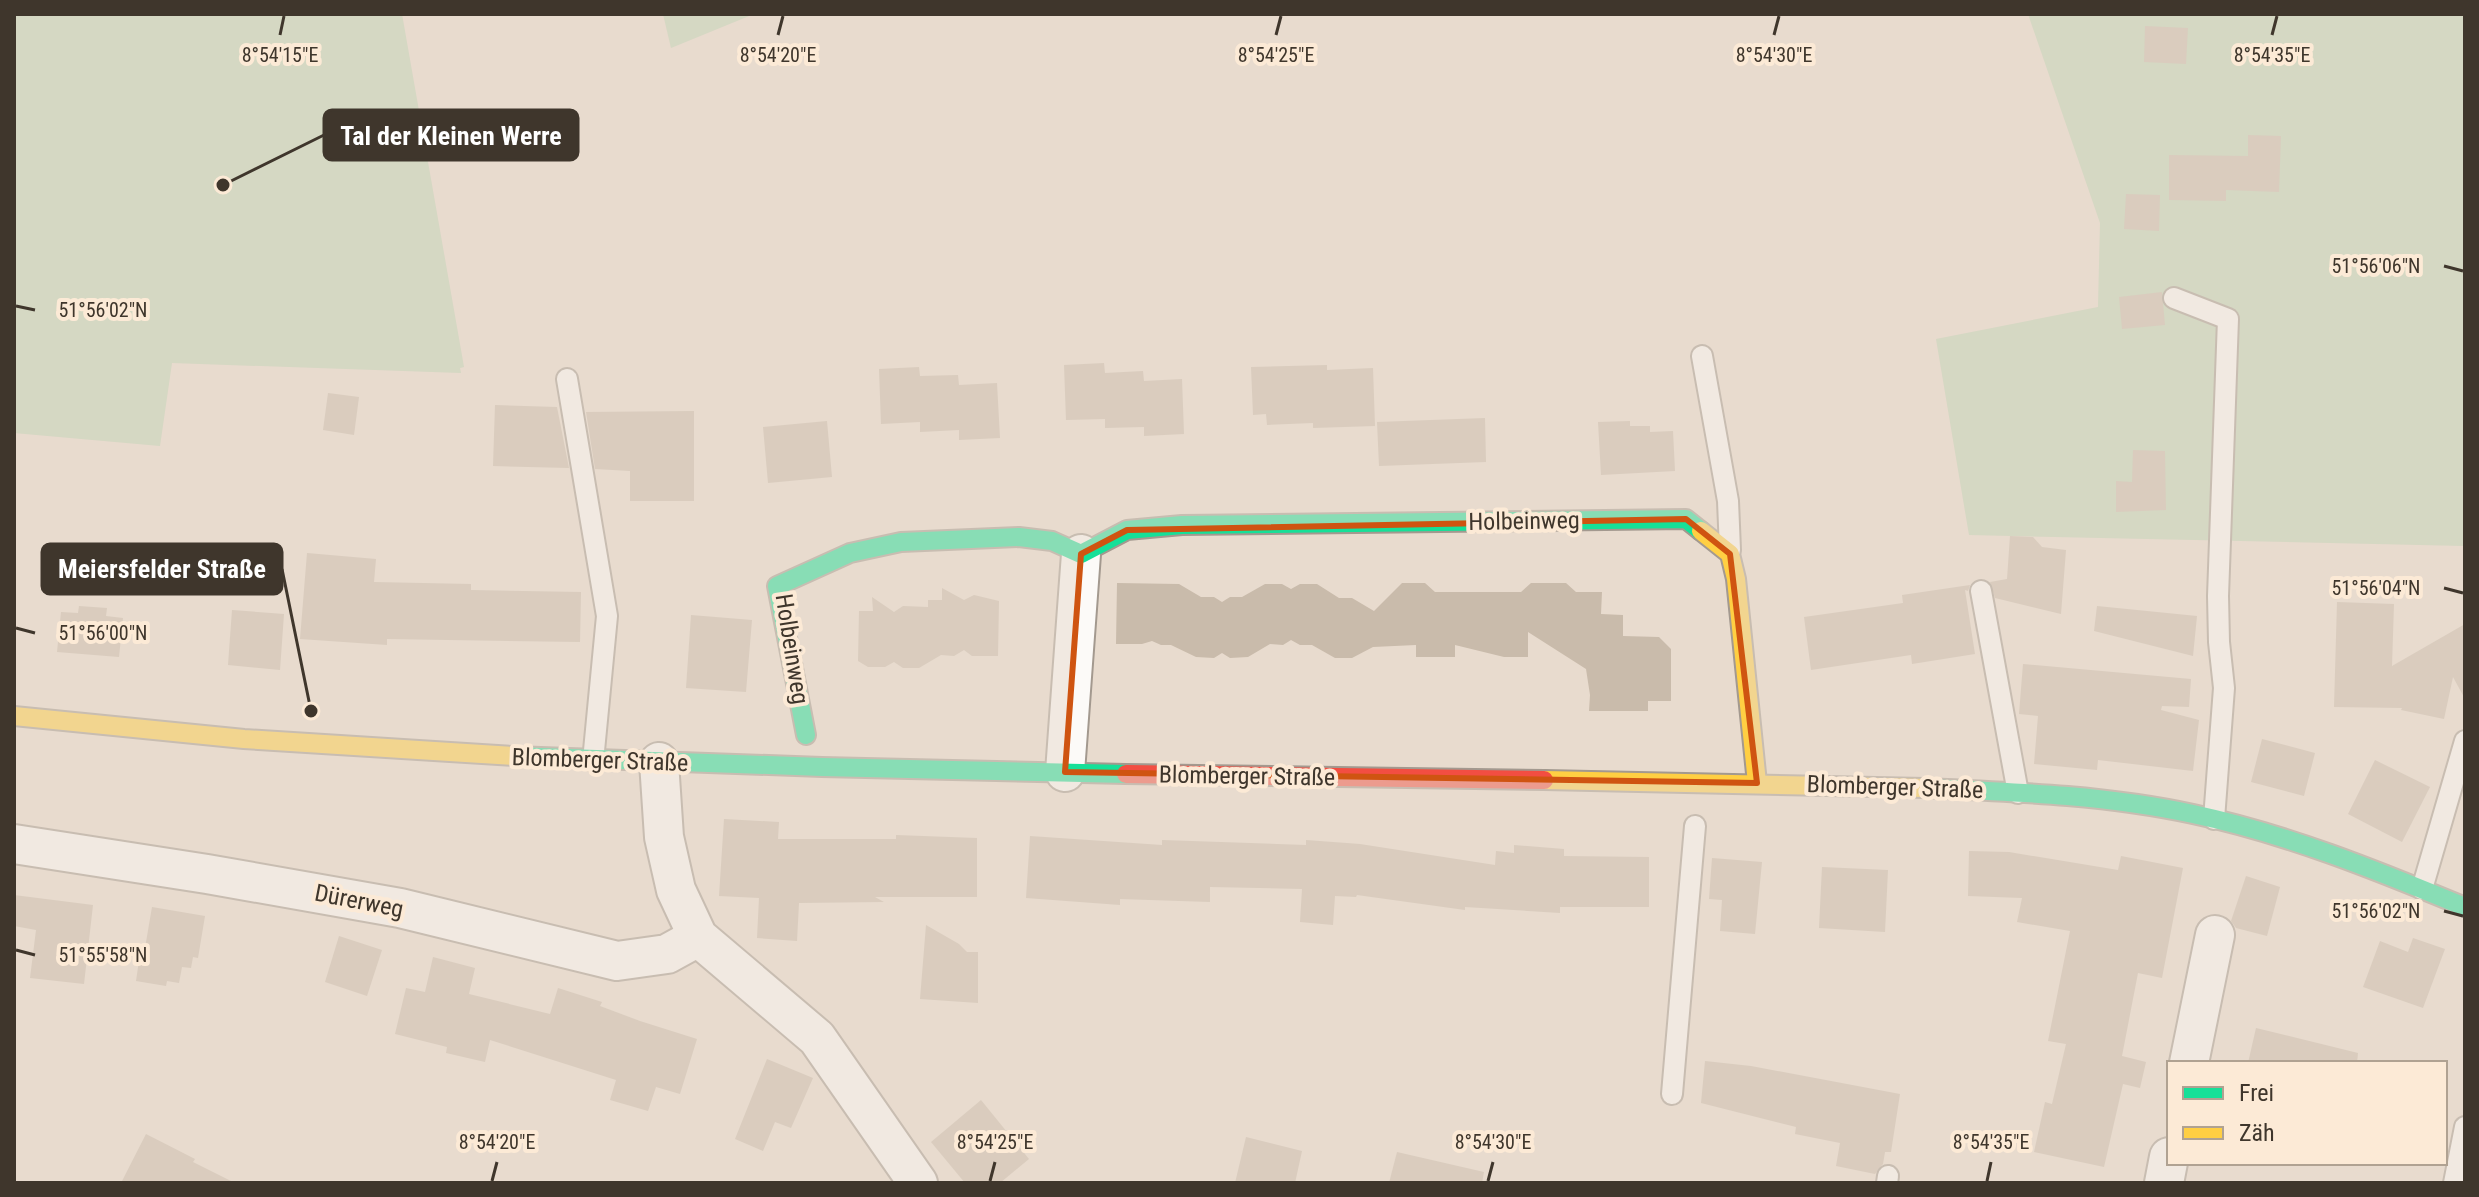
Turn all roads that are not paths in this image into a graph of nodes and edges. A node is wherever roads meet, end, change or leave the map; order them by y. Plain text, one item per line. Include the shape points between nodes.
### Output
1 (2174, 298) dead end
2 (1702, 356) dead end
3 (567, 379) dead end
4 (1081, 554) junction
5 (1730, 554) junction
6 (1981, 591) dead end
7 (14, 716) edge
8 (806, 735) dead end
9 (2465, 741) edge
10 (593, 761) junction
11 (659, 762) junction
12 (1065, 772) junction
13 (1757, 783) junction
14 (2018, 793) junction
15 (2214, 819) junction
16 (1695, 826) dead end
17 (14, 844) edge
18 (2422, 889) junction
19 (2465, 907) edge
20 (2215, 935) dead end
21 (698, 937) junction
22 (2189, 1061) edge
23 (1672, 1094) dead end
24 (2465, 1131) edge
25 (918, 1183) edge
26 (2454, 1183) edge

1 - 15 lane via 2228,319 2218,596 2224,688
2 - 5 lane via 1728,501
3 - 10 lane via 607,616
4 - 5 street, Holbeinweg via 1127,530 1182,525 1686,519
4 - 8 street, Holbeinweg via 1052,541 1019,537 901,542 850,553 777,586
4 - 12 street
5 - 13 street
6 - 14 lane
7 - 10 street, Blomberger Straße via 304,744
9 - 18 lane
10 - 11 street, Blomberger Straße
11 - 12 street, Blomberger Straße
11 - 21 street via 664,837 676,890
12 - 13 street, Blomberger Straße
13 - 14 street, Blomberger Straße
14 - 15 street, Blomberger Straße
15 - 18 street, Blomberger Straße
16 - 23 lane
17 - 21 street, Dürerweg via 400,908 617,961 667,954
18 - 19 street, Blomberger Straße
20 - 22 street
21 - 25 street via 817,1038
24 - 26 lane

